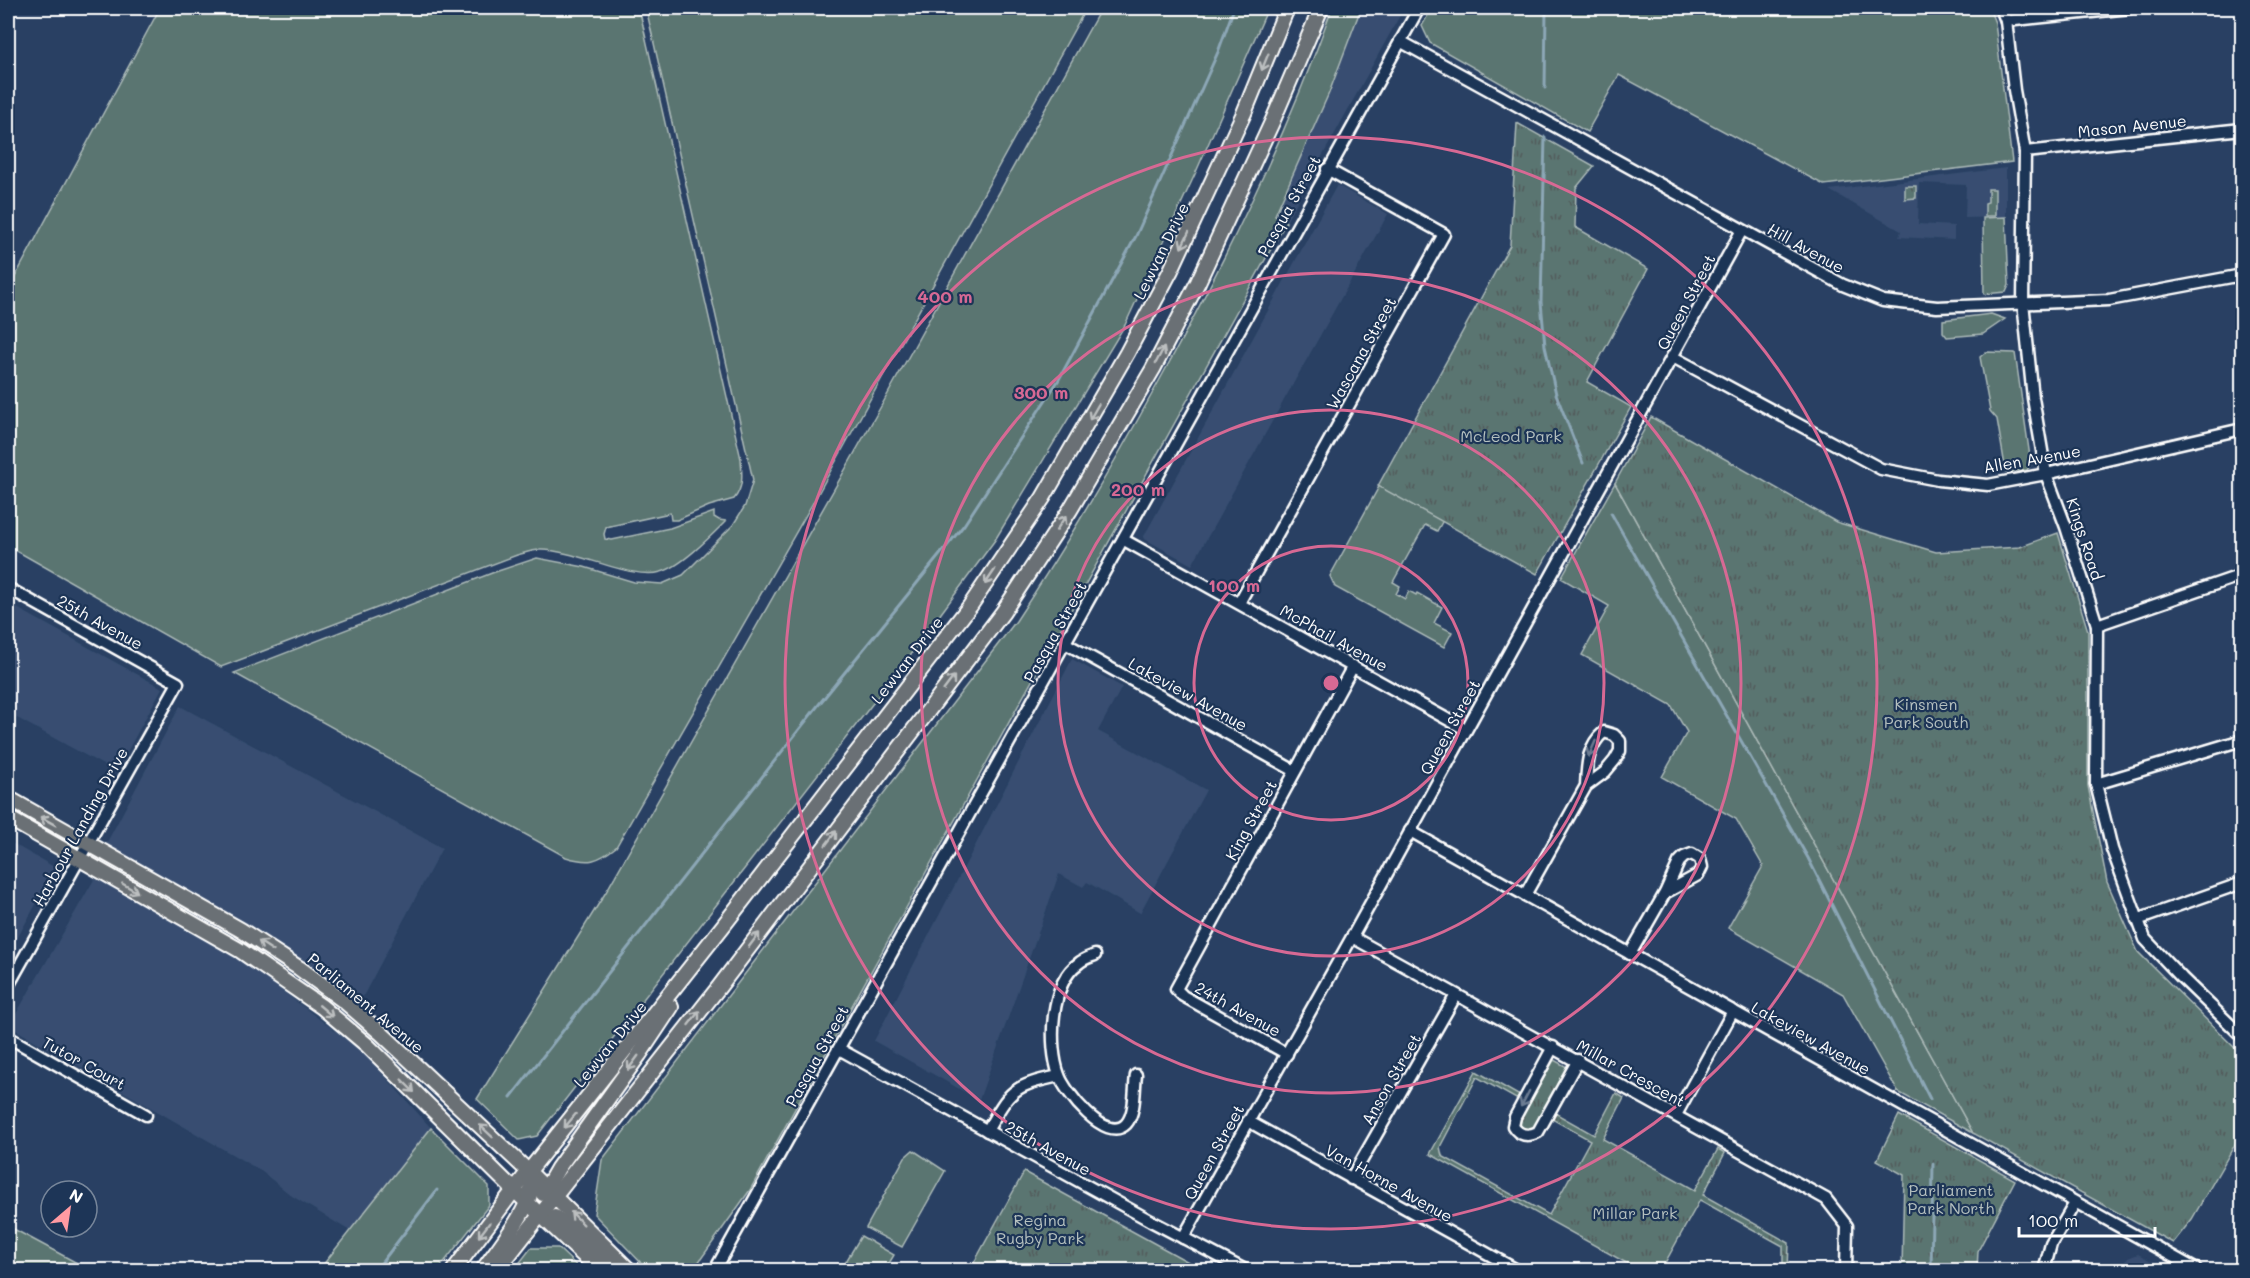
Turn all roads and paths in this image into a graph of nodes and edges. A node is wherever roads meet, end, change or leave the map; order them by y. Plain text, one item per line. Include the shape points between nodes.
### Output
1 (1287, 8) edge
2 (1321, 8) edge
3 (1419, 8) edge
4 (2001, 8) edge
5 (2130, 8) edge
6 (2006, 21) junction
7 (1401, 41) junction
8 (2242, 129) edge
9 (2025, 152) junction
10 (1327, 169) junction
11 (1742, 230) junction
12 (2242, 275) edge
13 (2023, 302) junction
14 (1673, 357) junction
15 (2242, 429) edge
16 (2046, 474) junction
17 (1124, 540) junction
18 (2242, 575) edge
19 (8, 588) edge
20 (1239, 603) junction
21 (2097, 625) junction
22 (1065, 643) junction
23 (1353, 666) junction
24 (178, 682) joint
25 (1465, 729) junction
26 (2242, 740) edge
27 (1295, 771) junction
28 (2096, 784) junction
29 (1586, 786) junction
30 (8, 798) edge
31 (8, 818) edge
32 (1410, 831) junction
33 (88, 843) junction
34 (79, 859) junction
35 (2242, 883) edge
36 (1665, 893) dead end
37 (1525, 895) junction
38 (2138, 920) junction
39 (723, 926) junction
40 (1352, 937) junction
41 (1630, 954) junction
42 (1095, 955) dead end
43 (8, 986) edge
44 (1176, 988) joint
45 (1456, 995) junction
46 (1733, 1011) junction
47 (2242, 1035) edge
48 (8, 1037) edge
49 (1553, 1047) junction
50 (839, 1049) junction
51 (1287, 1054) junction
52 (1578, 1060) junction
53 (1136, 1075) dead end
54 (1059, 1076) junction
55 (146, 1115) dead end
56 (1676, 1115) junction
57 (1248, 1121) junction
58 (987, 1131) junction
59 (529, 1172) junction
60 (1351, 1179) junction
61 (514, 1190) junction
62 (550, 1192) junction
63 (2074, 1203) junction
64 (536, 1205) junction
65 (1183, 1238) junction
66 (598, 1268) edge
67 (454, 1270) edge
68 (483, 1270) edge
69 (497, 1270) edge
70 (620, 1270) edge
71 (629, 1270) edge
72 (715, 1270) edge
73 (1245, 1270) edge
74 (1516, 1270) edge
75 (1846, 1270) edge
76 (2044, 1270) edge
77 (2198, 1270) edge

1 -> 39 main road, Lewvan Drive via 1244,113 1171,270 1048,488 970,606
62 -> 2 main road via 719,987 1003,612 1064,519 1153,369 1198,282
3 - 7 street, Pasqua Street
4 - 6 street, Kings Road
5 - 6 street
6 - 9 street, Kings Road
7 - 10 street, Pasqua Street
7 - 11 street, Hill Avenue
8 - 9 street, Mason Avenue
9 - 13 street, Kings Road
10 - 17 street, Pasqua Street
10 - 20 street, Wascana Street via 1444,234
11 - 13 street, Hill Avenue via 1843,285 1883,301 1937,307
11 - 14 street, Queen Street
12 - 13 street, Hill Avenue via 2109,300
13 - 16 street, Kings Road
14 - 16 street, Allen Avenue via 1881,469 1988,485
14 - 25 street, Queen Street
15 - 16 street, Allen Avenue
16 - 21 street, Kings Road
17 - 20 street, McPhail Avenue
17 - 22 street, Pasqua Street
18 - 21 street
19 - 24 street, 25th Avenue
20 - 23 street, McPhail Avenue
21 - 28 street, Kings Road
22 - 27 street, Lakeview Avenue
22 - 50 street, Pasqua Street
23 - 25 street, McPhail Avenue
23 - 27 street, King Street
24 - 33 street, Harbour Landing Drive
25 - 32 street, Queen Street
26 - 28 street
27 - 44 street, King Street
28 - 38 street, Kings Road via 2112,849
29 -> 29 street via 1616,760 1620,741 1614,735 1604,732 1597,737 1587,761
29 - 37 street
33 -> 30 main road, Parliament Avenue
31 - 34 main road, Parliament Avenue
32 - 37 street, Lakeview Avenue
32 - 40 street, Queen Street
33 - 34 street, Harbour Landing Drive
59 -> 33 main road, Parliament Avenue via 381,1033 299,968 241,930
34 - 43 street, Harbour Landing Drive
34 -> 61 main road, Parliament Avenue via 242,951 322,1007 367,1045
35 - 38 street
36 - 41 street
37 - 41 street, Lakeview Avenue
38 - 47 street, Kings Road via 2145,939
39 -> 59 main road, Lewvan Drive
39 -> 62 main road
40 - 45 street, Millar Crescent
40 - 51 street, Queen Street
41 - 46 street, Lakeview Avenue
42 - 54 street via 1078,963 1058,999 1052,1035
44 - 51 street, 24th Avenue via 1183,996
45 - 49 street, Millar Crescent
45 - 60 street, Anson Street
46 - 56 street
46 - 63 street, Lakeview Avenue
48 - 55 street, Tutor Court
49 - 52 street, Millar Crescent
49 -> 52 street via 1515,1117 1516,1131 1532,1136 1538,1132
50 - 58 street, 25th Avenue
50 - 72 street, Pasqua Street
51 - 57 street, Queen Street
52 - 56 street, Millar Crescent
53 - 54 street via 1131,1116 1125,1125 1115,1129 1092,1118 1077,1104
54 - 58 street via 1013,1091
56 - 75 street, Millar Crescent via 1826,1199 1847,1226
57 - 60 street, Van Horne Avenue
57 - 65 street, Queen Street
58 - 65 street, 25th Avenue
59 - 61 main road, Lewvan Drive
59 - 62 main road, Parliament Avenue
59 - 64 main road
60 - 74 street, Van Horne Avenue
61 - 64 main road, Parliament Avenue
61 -> 67 main road, Lewvan Drive
62 - 64 main road
71 -> 62 main road, Parliament Avenue
63 - 76 street via 2051,1244
63 - 77 street, Lakeview Avenue
64 - 66 main road, Parliament Avenue
64 - 68 main road
64 - 69 main road
64 - 70 main road
65 - 73 street, 25th Avenue

